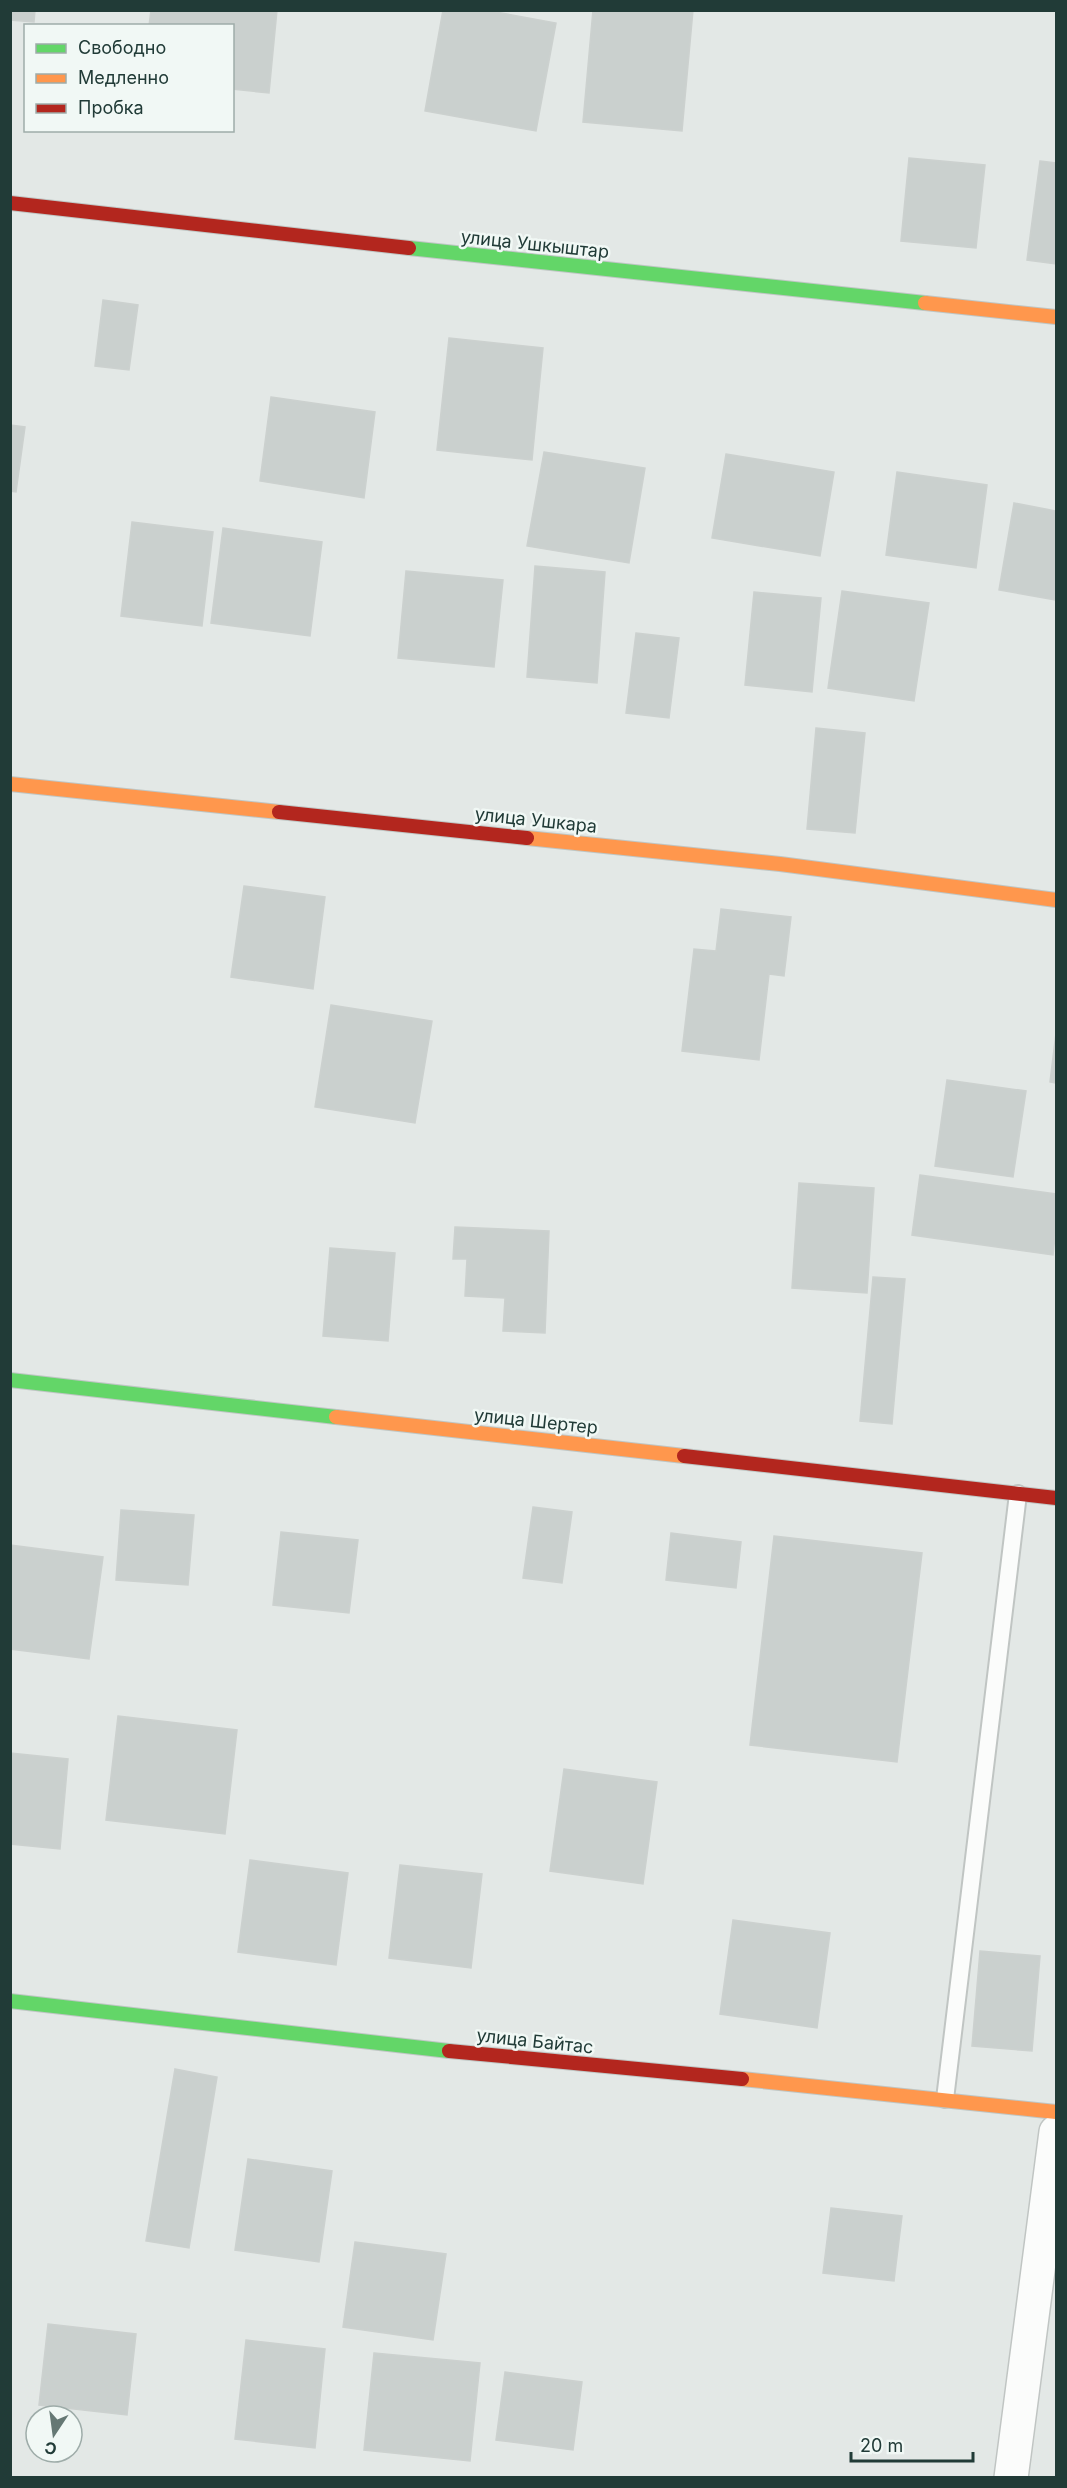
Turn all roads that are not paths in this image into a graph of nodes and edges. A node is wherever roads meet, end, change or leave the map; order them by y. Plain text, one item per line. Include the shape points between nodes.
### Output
1 (10, 203) edge
2 (1056, 317) edge
3 (10, 784) edge
4 (1056, 900) edge
5 (10, 1380) edge
6 (1018, 1494) junction
7 (1056, 1498) edge
8 (10, 2001) edge
9 (945, 2099) junction
10 (1056, 2112) edge
11 (1056, 2132) edge
12 (1011, 2478) edge

1 - 2 street, улица Ушкыштар
3 - 4 street, улица Ушкара via 780,864
5 - 6 street, улица Шертер
6 - 7 street, улица Шертер
6 - 9 lane
8 - 9 street, улица Байтас via 340,2040
9 - 10 street, улица Байтас
11 - 12 street

